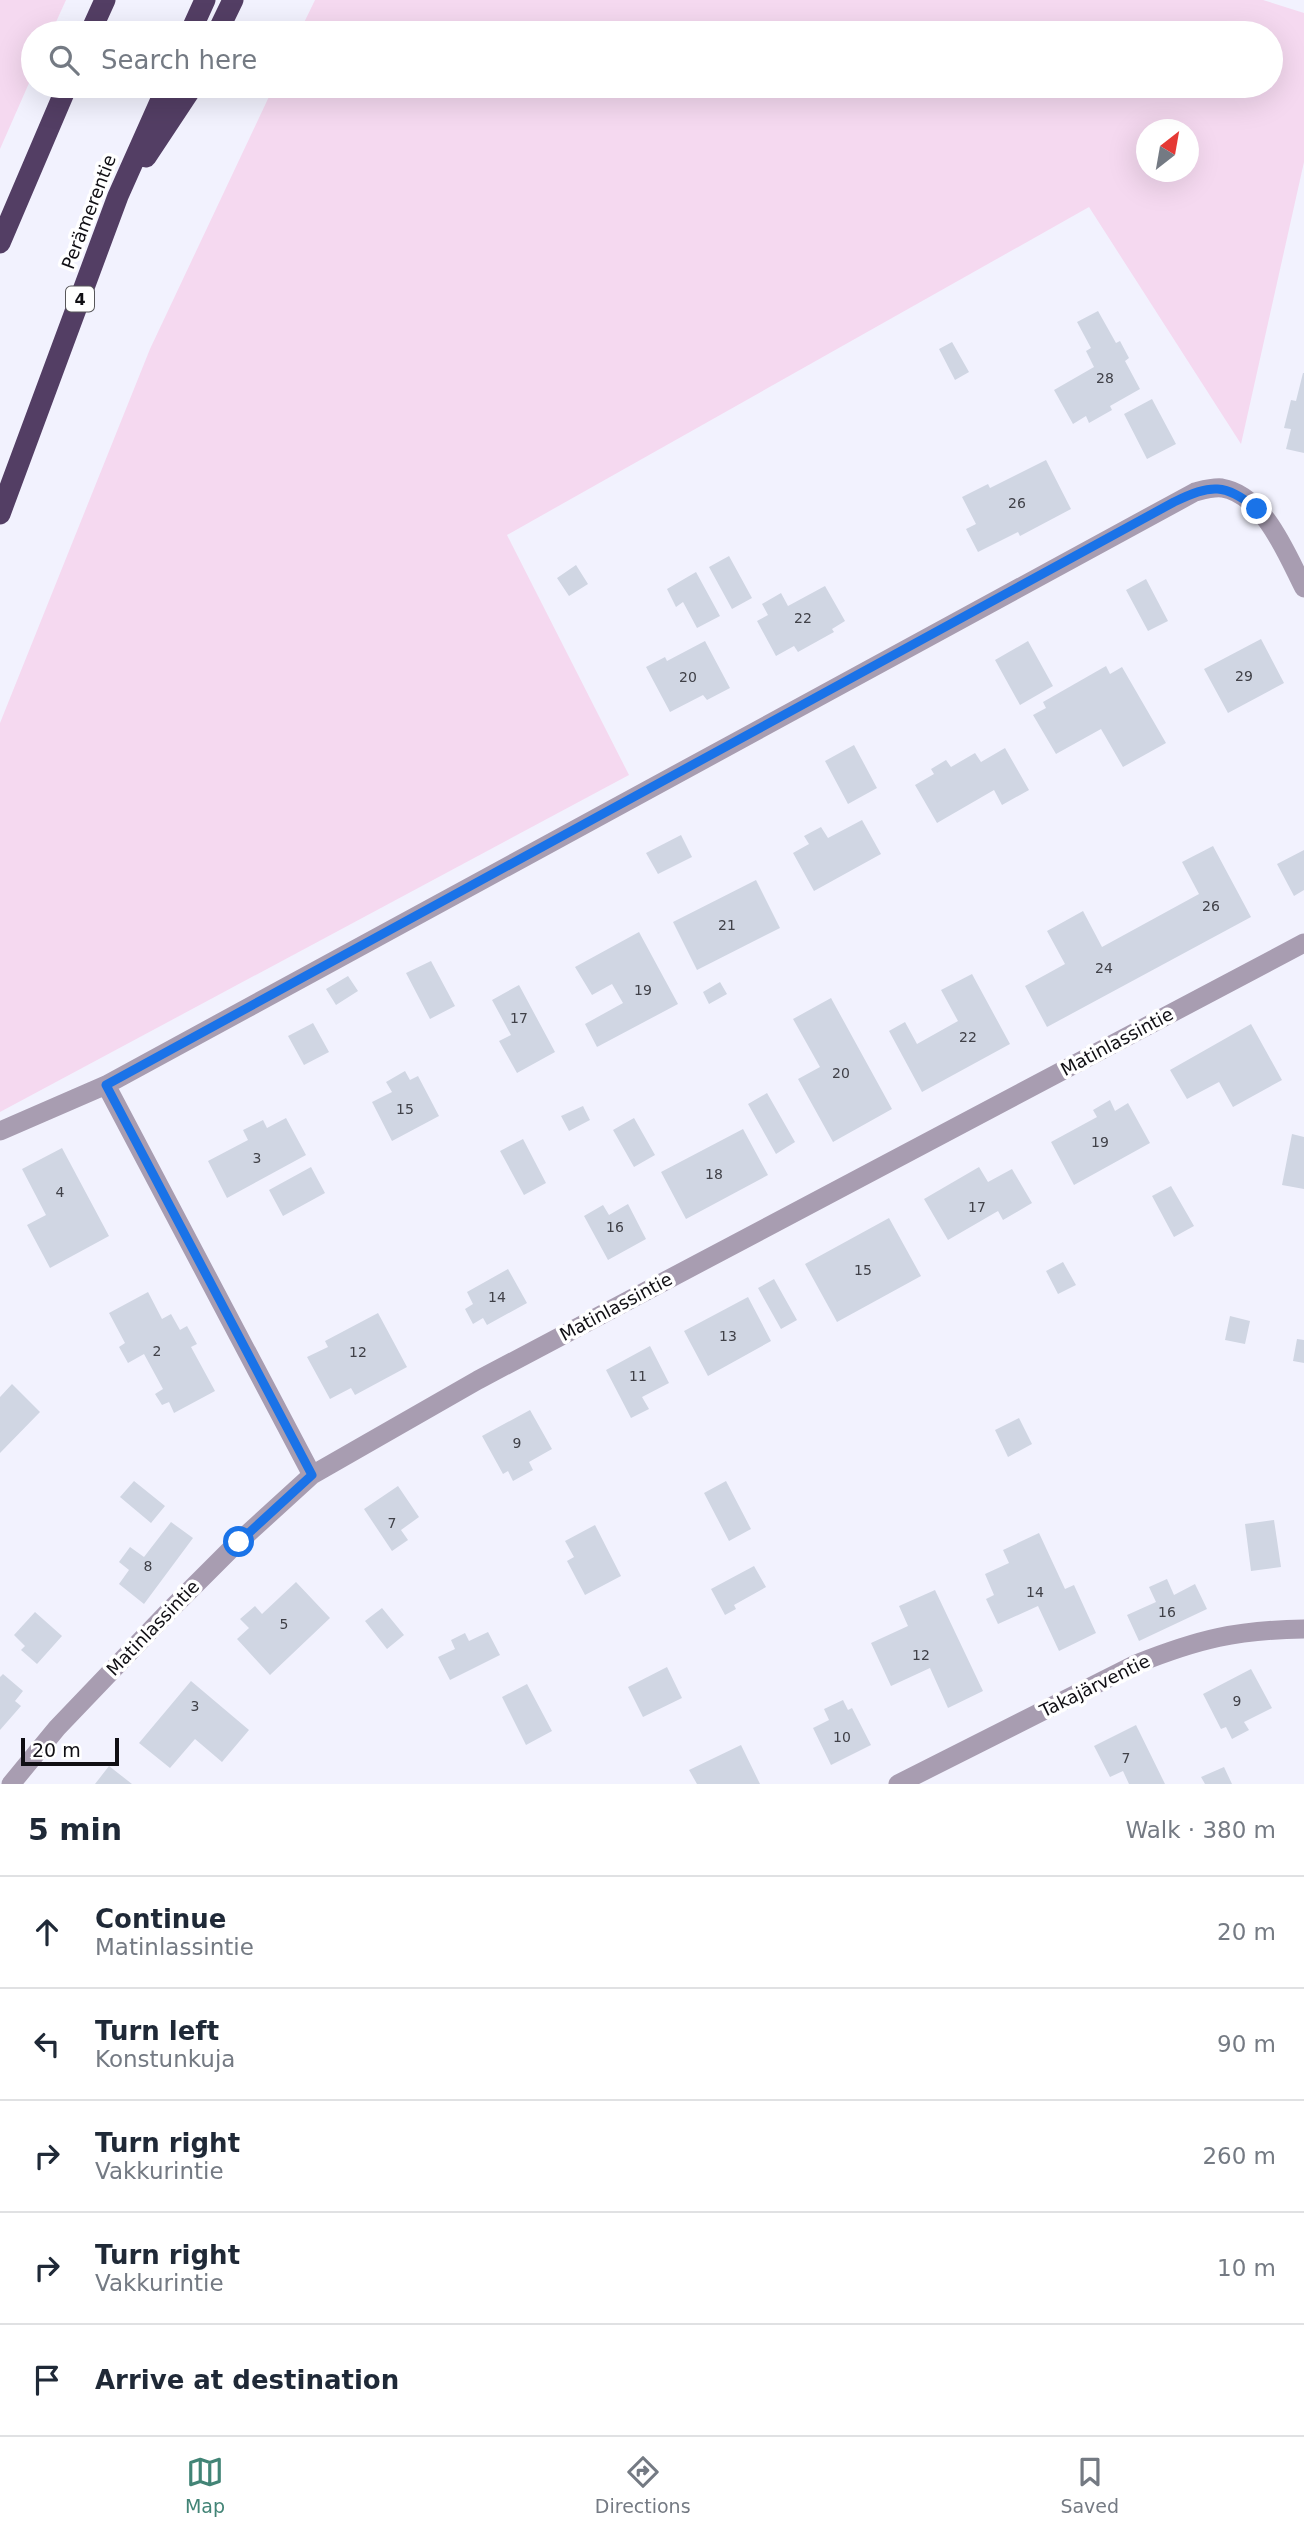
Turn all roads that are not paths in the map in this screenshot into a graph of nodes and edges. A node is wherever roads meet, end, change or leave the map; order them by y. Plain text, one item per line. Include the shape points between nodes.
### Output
1 (105, 0) edge
2 (205, 0) edge
3 (233, 0) edge
4 (95, 21) edge
5 (195, 21) edge
6 (223, 21) edge
7 (62, 98) edge
8 (162, 98) edge
9 (185, 98) edge
10 (118, 196) junction
11 (0, 243) edge
12 (0, 514) edge
13 (1304, 588) edge
14 (1304, 943) edge
15 (106, 1085) junction
16 (0, 1131) edge
17 (312, 1475) junction
18 (1304, 1629) edge
19 (11, 1784) edge
20 (898, 1784) edge

1 - 4 highway
2 - 5 highway
3 - 6 highway
7 - 11 highway
8 - 10 highway, Perämerentie / 4
9 - 10 highway
10 - 12 highway, Perämerentie / 4
13 - 15 street via 1275,532 1257,509 1232,491 1195,492
14 - 17 street, Matinlassintie via 478,1380
15 - 16 street
15 - 17 street
17 - 19 street, Matinlassintie via 167,1613 57,1728
18 - 20 street, Takajärventie via 1231,1633 1173,1649

